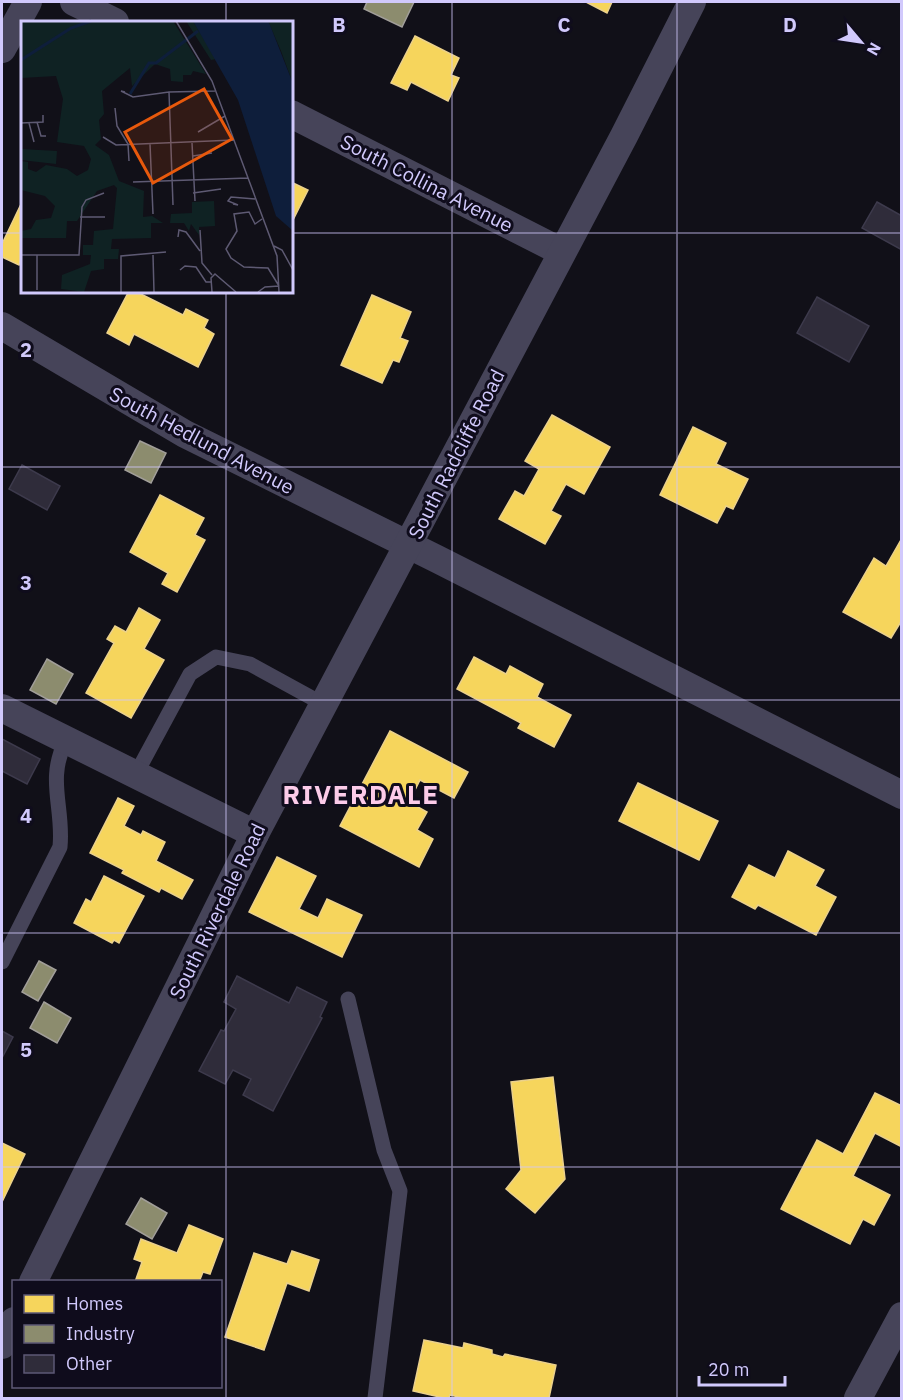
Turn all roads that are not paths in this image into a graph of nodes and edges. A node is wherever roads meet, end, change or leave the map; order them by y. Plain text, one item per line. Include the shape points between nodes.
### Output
1 (28, 2) edge
2 (74, 2) edge
3 (692, 2) edge
4 (113, 21) edge
5 (2, 49) edge
6 (292, 115) edge
7 (562, 252) junction
8 (2, 326) edge
9 (408, 545) junction
10 (323, 704) junction
11 (2, 708) edge
12 (66, 740) junction
13 (136, 774) junction
14 (902, 795) edge
15 (255, 834) junction
16 (2, 962) edge
17 (348, 999) dead end
18 (33, 1280) edge
19 (902, 1316) edge
20 (12, 1325) edge
21 (2, 1345) edge
22 (375, 1398) edge
23 (858, 1398) edge

1 - 5 street
2 - 4 street
3 - 7 street, South Radcliffe Road
6 - 7 street, South Collina Avenue
7 - 9 street, South Radcliffe Road
8 - 9 street, South Hedlund Avenue via 184,435
9 - 10 street, South Riverdale Road
9 - 14 street, South Radcliffe Road
10 - 13 lane via 249,664 216,657 190,674
10 - 15 street, South Riverdale Road
11 - 12 street
12 - 13 street
12 - 16 lane via 55,769 62,831 60,847
13 - 15 street
15 - 18 street, South Riverdale Road
17 - 22 lane via 384,1149 400,1191
19 - 23 street
20 - 21 street

